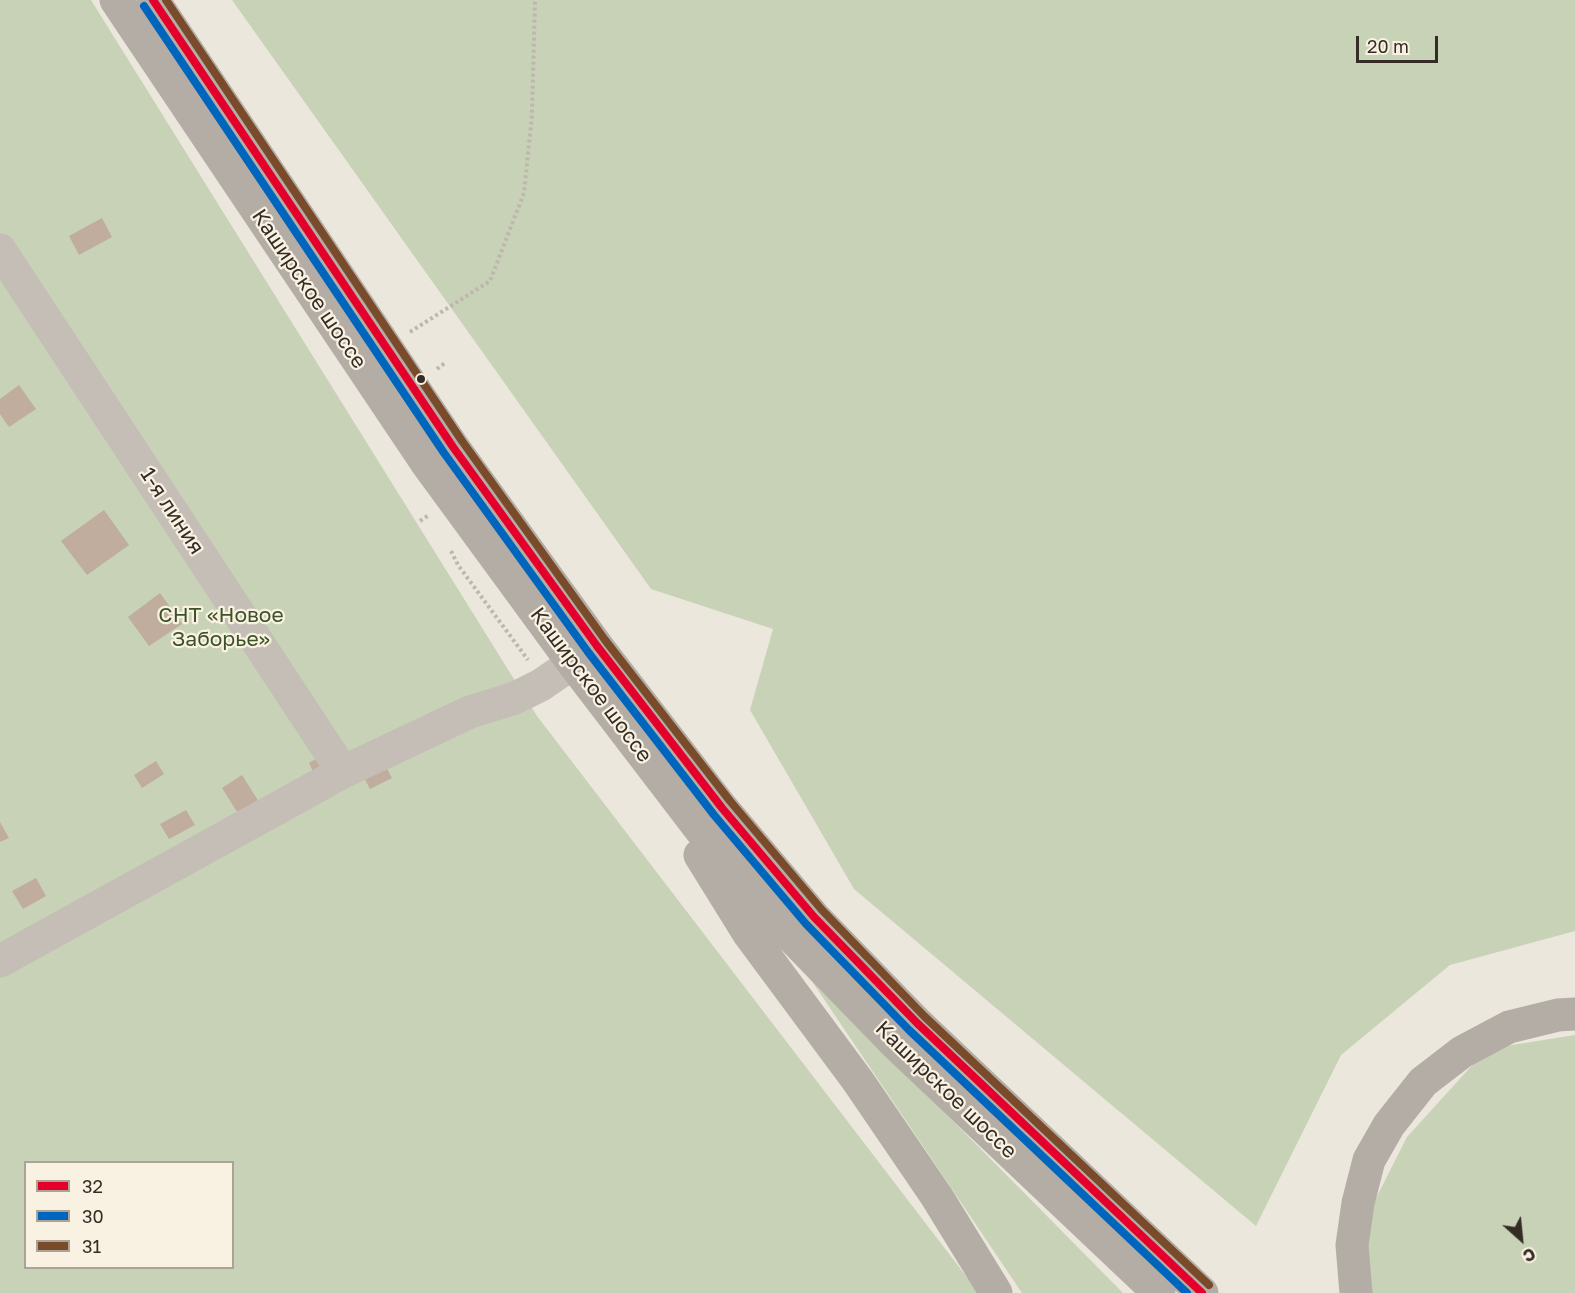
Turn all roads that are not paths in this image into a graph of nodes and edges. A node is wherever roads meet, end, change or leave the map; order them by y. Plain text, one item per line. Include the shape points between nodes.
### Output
1 (116, 0) edge
2 (153, 0) edge
3 (0, 250) edge
4 (573, 663) junction
5 (343, 772) junction
6 (1, 960) edge
7 (1575, 1014) edge
8 (996, 1293) edge
9 (1159, 1293) edge
10 (1202, 1293) edge
11 (1356, 1293) edge

1 - 4 main road, Каширское шоссе via 428,465
2 - 10 main road, Каширское шоссе via 453,447 597,646 722,808 814,917 917,1023
3 - 5 street, 1-я линия
4 - 5 street via 515,698 470,712
4 - 8 main road via 749,934 858,1081
4 - 9 main road, Каширское шоссе via 700,828 792,936 895,1043
5 - 6 street
7 - 11 main road via 1509,1027 1462,1052 1423,1082 1389,1125 1369,1160 1358,1203 1352,1245

